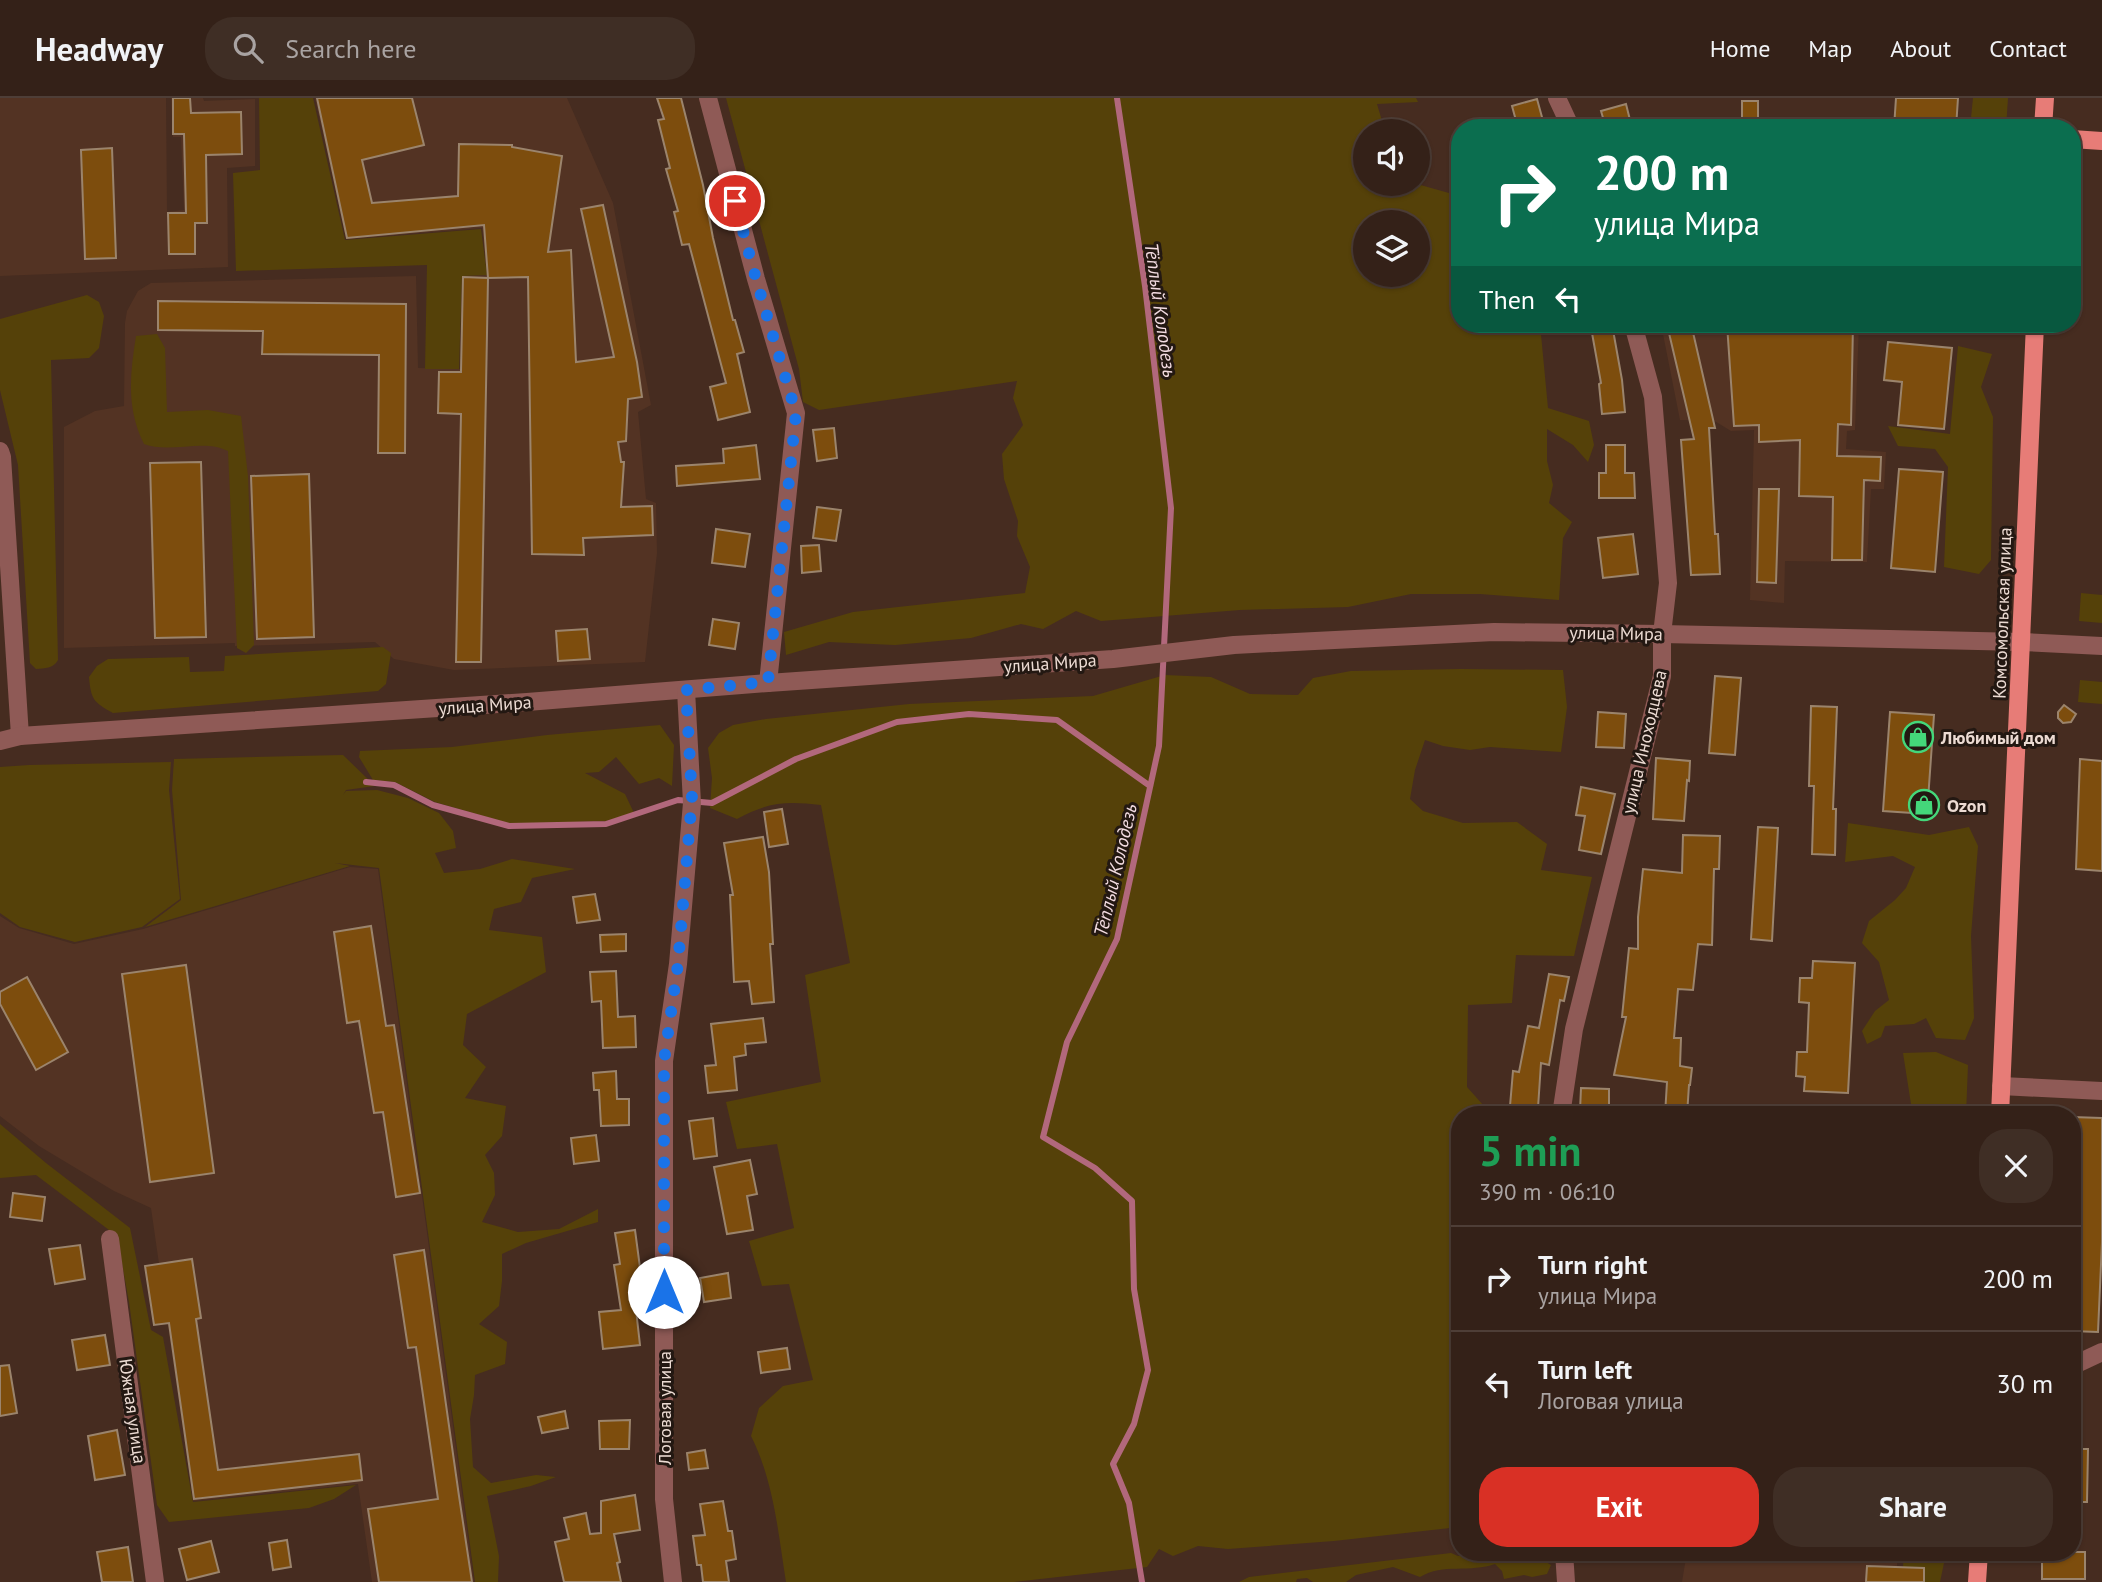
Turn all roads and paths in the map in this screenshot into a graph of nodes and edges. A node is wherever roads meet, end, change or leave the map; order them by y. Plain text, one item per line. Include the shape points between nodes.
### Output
1 (708, 98) edge
2 (1557, 98) edge
3 (2045, 98) edge
4 (1568, 119) edge
5 (2044, 119) edge
6 (2081, 140) edge
7 (2102, 141) edge
8 (1635, 333) edge
9 (2035, 333) edge
10 (0, 451) edge
11 (1662, 634) junction
12 (2022, 642) junction
13 (2102, 646) edge
14 (768, 682) junction
15 (686, 690) junction
16 (20, 736) junction
17 (0, 741) edge
18 (2001, 1086) junction
19 (2102, 1090) edge
20 (1562, 1106) edge
21 (2000, 1106) edge
22 (110, 1239) dead end
23 (2102, 1352) edge
24 (2081, 1362) edge
25 (1565, 1561) edge
26 (1979, 1561) edge
27 (155, 1582) edge
28 (673, 1582) edge
29 (1566, 1582) edge
30 (1978, 1582) edge

1 - 14 street via 796,413
2 - 4 street
3 - 5 main road
6 - 7 main road
8 - 11 street, улица Иноходцева via 1653,397 1668,583
9 - 12 main road, Комсомольская улица
10 - 16 street
11 - 12 street, улица Мира
11 - 14 street, улица Мира via 1494,632 1234,645 1112,659
11 - 20 street, улица Иноходцева via 1662,676 1574,1029
12 - 13 street, улица Мира
12 - 18 main road, Комсомольская улица
14 - 15 street, улица Мира
15 - 16 street, улица Мира
15 - 28 street, Логовая улица via 692,798 678,964 664,1061 664,1499
16 - 17 street, улица Мира
18 - 19 street
18 - 21 main road, Комсомольская улица
22 - 27 street, Южная улица
23 - 24 street
25 - 29 street
26 - 30 main road

